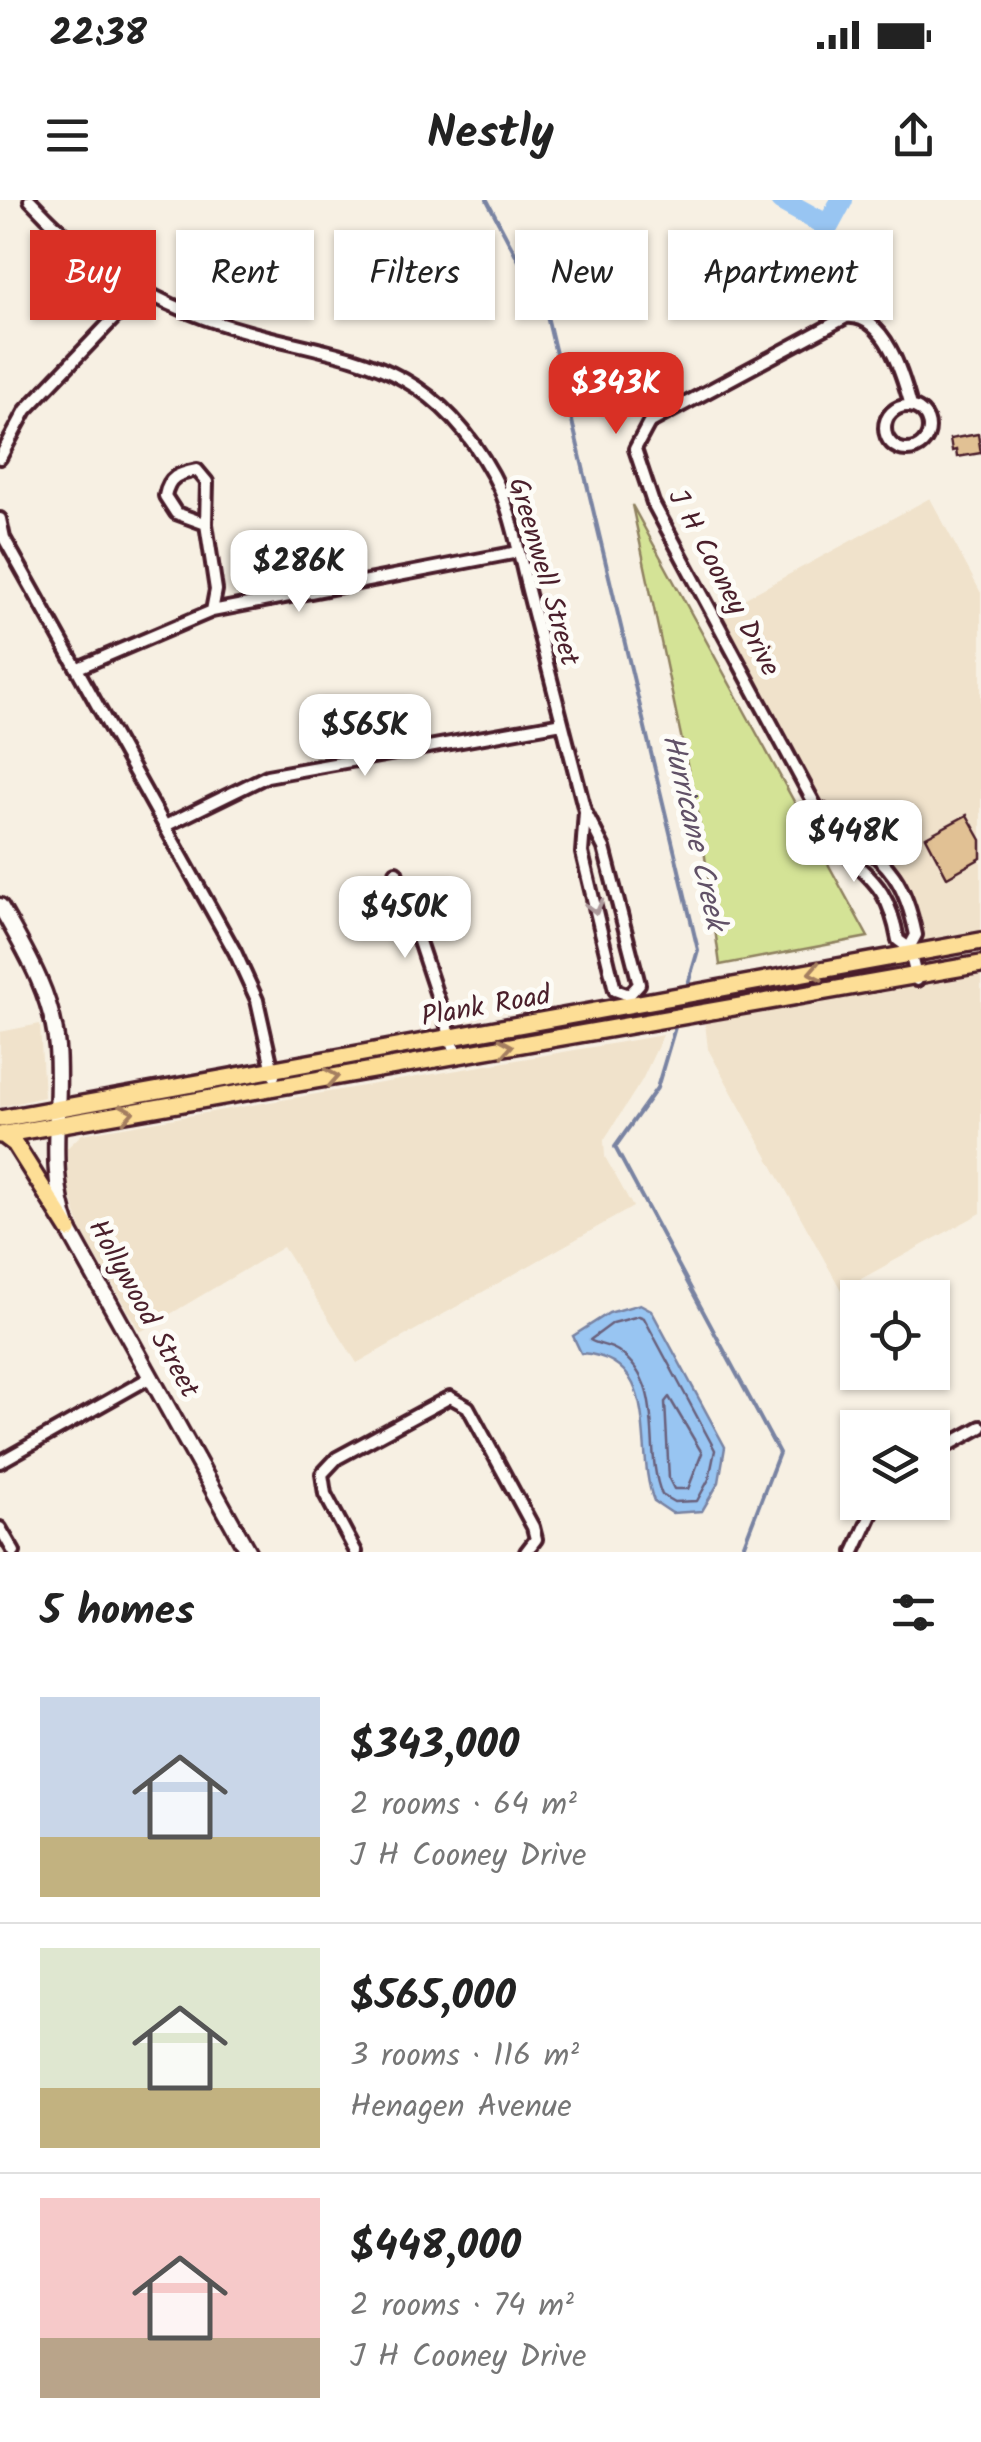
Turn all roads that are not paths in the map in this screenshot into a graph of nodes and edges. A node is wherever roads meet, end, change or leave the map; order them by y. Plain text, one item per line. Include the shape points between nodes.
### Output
1 (30, 200) edge
2 (61, 230) edge
3 (156, 295) edge
4 (112, 320) edge
5 (911, 406) junction
6 (0, 458) edge
7 (0, 518) edge
8 (206, 524) junction
9 (518, 552) junction
10 (212, 611) junction
11 (78, 668) junction
12 (562, 722) junction
13 (815, 802) junction
14 (585, 812) junction
15 (165, 826) junction
16 (396, 872) dead end
17 (0, 906) edge
18 (981, 941) edge
19 (910, 951) junction
20 (981, 964) edge
21 (916, 979) junction
22 (630, 1001) junction
23 (635, 1025) junction
24 (451, 1038) junction
25 (456, 1056) junction
26 (274, 1079) junction
27 (56, 1117) junction
28 (1, 1130) edge
29 (69, 1230) junction
30 (151, 1377) junction
31 (981, 1427) edge
32 (950, 1444) edge
33 (0, 1462) edge
34 (869, 1520) edge
35 (0, 1528) edge
36 (14, 1552) edge
37 (248, 1552) edge
38 (356, 1552) edge
39 (526, 1552) edge
40 (854, 1552) edge

1 - 2 street, Greenwell Street
3 - 9 street, Greenwell Street via 242,330 359,357 409,383 448,416 488,467
4 - 6 street via 26,410
5 - 5 street, J H Cooney Drive via 928,419 928,434 914,449 899,449 885,425 891,412
5 - 13 street, J H Cooney Drive via 876,327 846,317 649,423 635,443 653,503
7 - 11 street via 4,538
8 - 8 street via 207,482 197,470 177,474 165,496 176,513
8 - 10 street via 216,590
9 - 10 street
9 - 12 street, Greenwell Street
10 - 11 street
11 - 15 street
12 - 14 street, Greenwell Street
12 - 15 street via 267,776
13 - 19 street, J H Cooney Drive via 836,841 882,890 898,940
13 - 19 street, J H Cooney Drive via 897,877 916,935
14 - 22 street, Greenwell Street via 604,848 639,984
14 -> 22 street, Greenwell Street via 582,853 615,990
15 - 26 street via 256,1000
16 - 24 street
17 - 27 street, Hollywood Street via 48,1005 57,1050
18 - 19 main road, Plank Road
19 - 21 street, J H Cooney Drive
19 -> 22 main road, Plank Road via 709,992
20 - 21 main road, Plank Road
21 - 23 main road, Plank Road
22 - 23 street, Greenwell Street
22 - 24 main road, Plank Road
25 -> 23 main road, Plank Road
24 - 25 street
24 - 26 main road, Plank Road
26 -> 25 main road, Plank Road
26 - 27 main road, Plank Road
27 - 28 main road, Plank Road
27 - 29 street, Hollywood Street via 54,1180
28 - 29 main road
29 - 30 street, Hollywood Street
30 - 33 street
30 - 37 street, Hollywood Street
31 - 32 street
34 - 40 street
35 - 36 street
38 - 39 street via 324,1494 322,1474 389,1428 458,1398 534,1526 536,1539

